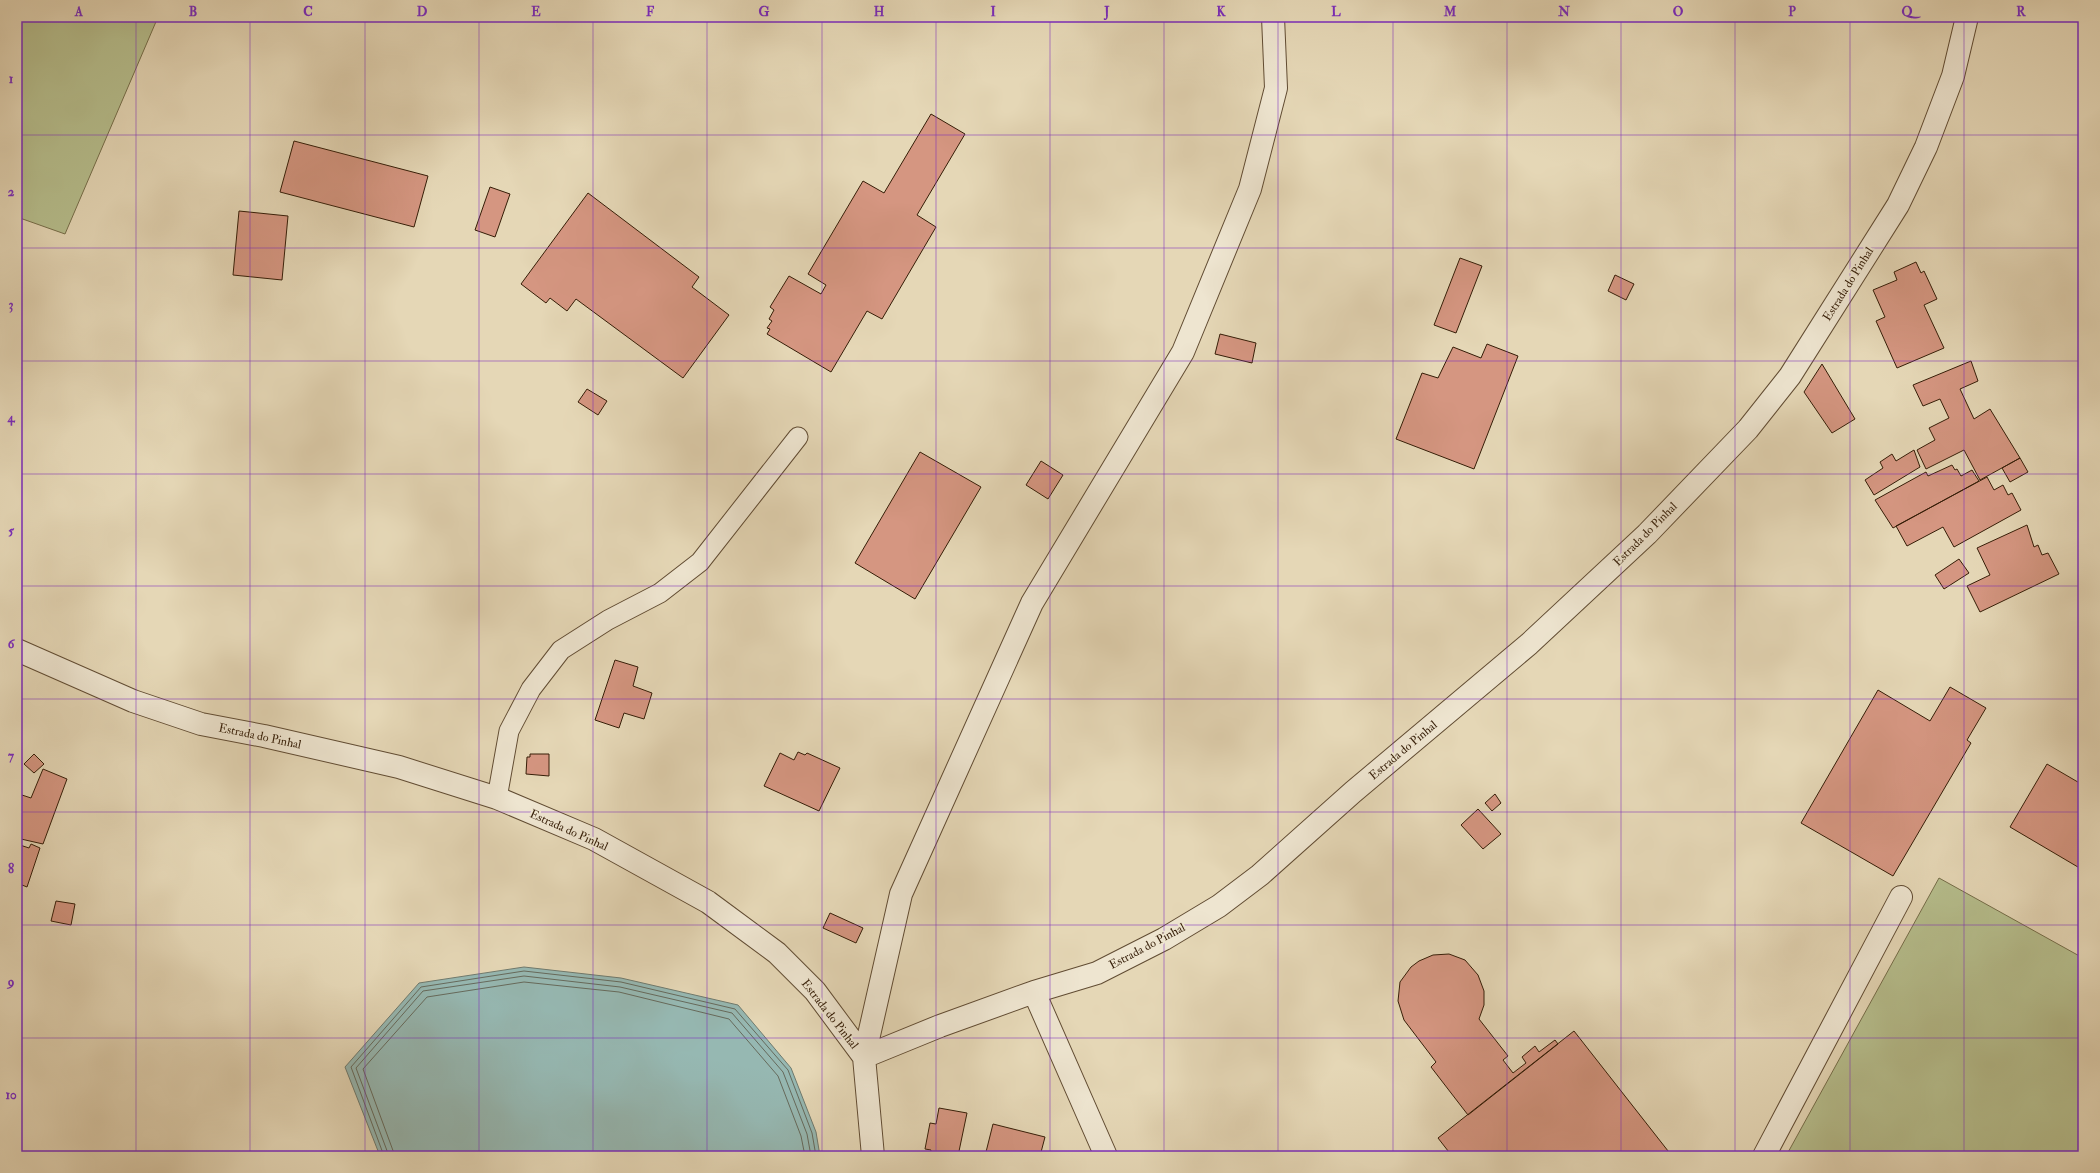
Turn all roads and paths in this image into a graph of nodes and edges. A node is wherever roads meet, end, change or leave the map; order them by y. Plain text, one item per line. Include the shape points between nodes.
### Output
1 (1273, 17) edge
2 (1967, 17) edge
3 (798, 437) dead end
4 (17, 650) edge
5 (497, 798) junction
6 (1900, 898) dead end
7 (1034, 992) junction
8 (864, 1057) junction
9 (872, 1156) edge
10 (1106, 1156) edge
11 (1764, 1156) edge

1 - 8 street via 1276,88 1250,189 1183,352 1032,603 901,894
2 - 7 street, Estrada do Pinhal via 1953,76 1926,147 1898,205 1790,376 1748,429 1690,490 1647,534 1529,644 1248,884 1219,906 1164,939 1098,973
3 - 5 lane via 700,562 660,593 608,620 560,650 531,689 509,731
4 - 5 street, Estrada do Pinhal via 134,701 201,724 399,768
5 - 8 street, Estrada do Pinhal via 594,840 708,902 782,958 815,991
6 - 11 street
7 - 8 street, Estrada do Pinhal
7 - 10 street
8 - 9 street

